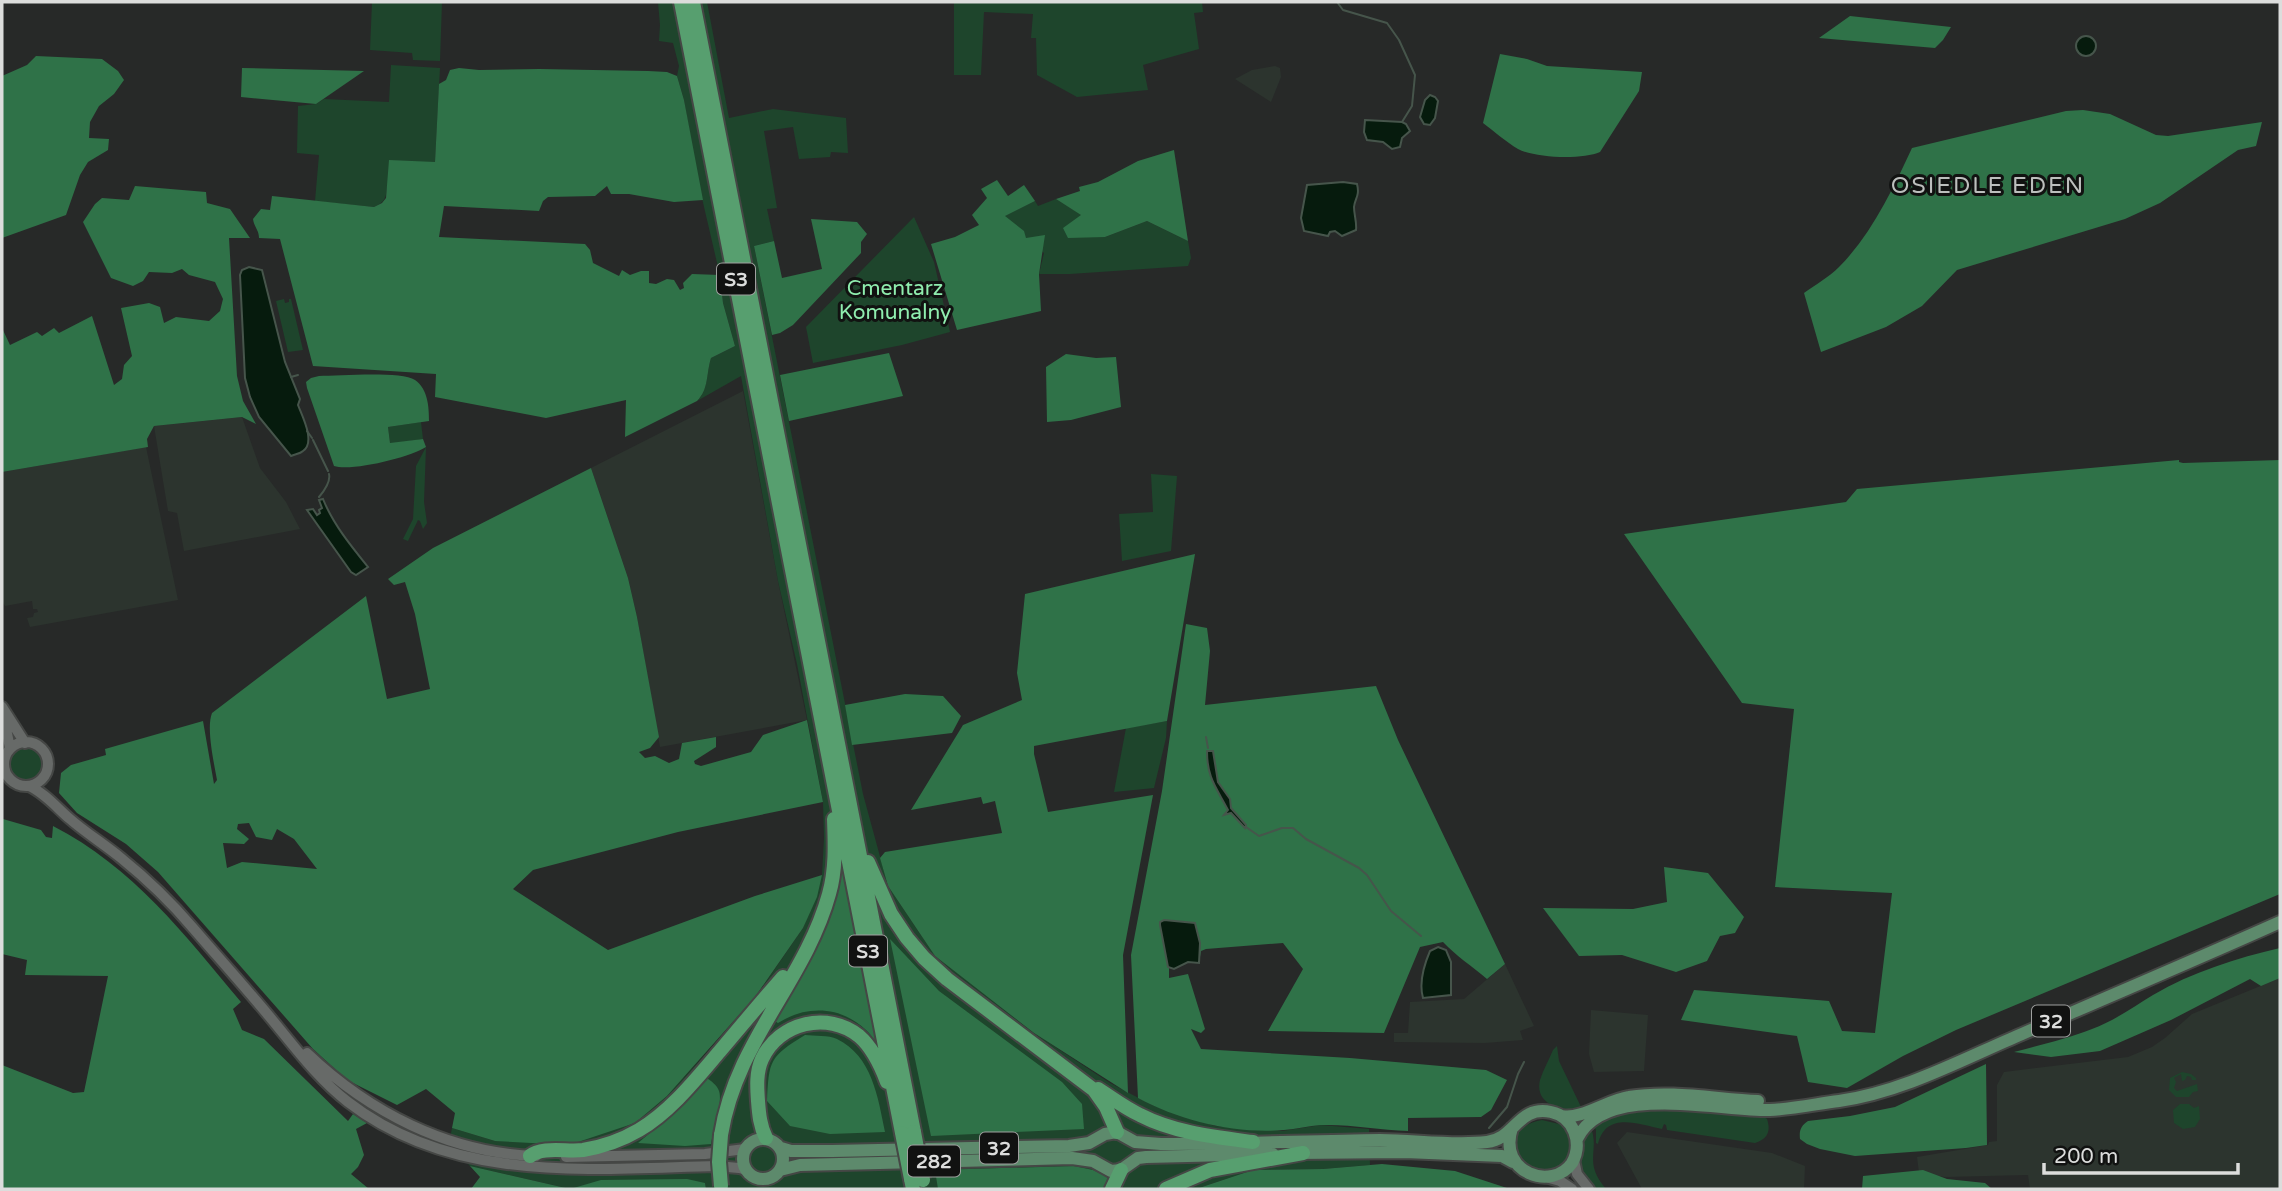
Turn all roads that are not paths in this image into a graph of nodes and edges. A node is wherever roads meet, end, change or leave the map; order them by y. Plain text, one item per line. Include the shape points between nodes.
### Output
1 (681, 2) edge
2 (693, 2) edge
3 (2, 708) edge
4 (25, 743) junction
5 (10, 748) junction
6 (832, 770) junction
7 (43, 777) junction
8 (29, 786) junction
9 (57, 807) junction
10 (853, 821) junction
11 (2280, 922) edge
12 (811, 939) junction
13 (270, 1017) junction
14 (1072, 1072) junction
15 (1817, 1104) junction
16 (1562, 1116) junction
17 (1512, 1128) junction
18 (908, 1132) junction
19 (1122, 1135) junction
20 (1101, 1136) junction
21 (765, 1139) junction
22 (1577, 1139) junction
23 (1253, 1142) junction
24 (781, 1148) junction
25 (745, 1149) junction
26 (1303, 1153) junction
27 (530, 1156) junction
28 (1574, 1160) junction
29 (1513, 1162) junction
30 (1098, 1164) junction
31 (1125, 1166) junction
32 (747, 1170) junction
33 (780, 1170) junction
34 (1549, 1178) junction
35 (918, 1184) edge
36 (722, 1188) edge
37 (1112, 1189) edge
38 (1166, 1189) edge
39 (1572, 1189) edge
40 (1590, 1189) edge

1 - 6 highway, S3
2 - 10 highway, S3
3 - 4 main road
3 - 5 main road
4 - 5 main road
4 - 7 main road via 36,745 45,755 48,764
5 - 8 main road via 6,773 18,785
6 - 12 highway via 833,876
6 - 18 highway, S3
7 - 8 main road
7 - 9 main road
8 - 9 main road
9 - 13 main road via 163,894
10 - 14 highway via 885,902 916,948 947,979
10 - 18 highway, S3
11 - 15 main road, 32 via 1916,1080 1874,1094
12 - 27 highway via 703,1071 653,1120 612,1142 584,1150 536,1151
12 - 36 highway, bridge via 729,1096 721,1135
13 - 27 main road via 342,1084 389,1115 452,1141
13 - 32 main road via 348,1102 384,1125 437,1149 529,1168 716,1166
14 - 19 highway via 1100,1098
14 - 23 highway via 1142,1116 1165,1125
15 - 16 main road, 32 via 1670,1094 1610,1101 1575,1116
15 - 22 main road, 32 via 1772,1110 1639,1104 1597,1116
16 - 17 main road, 32 via 1532,1112
16 - 22 main road
17 - 23 main road, 32 via 1501,1138 1480,1143
17 - 29 main road via 1509,1147
18 - 21 highway via 895,1122 882,1069 871,1049 851,1031 821,1022 785,1032 761,1060 757,1091
18 - 35 highway, S3, bridge
19 - 20 main road, 32
19 - 23 main road, 32 via 1135,1142 1161,1144
19 - 31 main road via 1133,1148
20 - 24 main road, 32 via 1083,1144 1033,1147
20 - 30 main road via 1094,1150
21 - 24 main road, 32
21 - 25 main road via 754,1140
22 - 28 main road
24 - 33 main road
25 - 27 main road via 641,1156
25 - 32 main road
26 - 29 main road via 1502,1156
26 - 31 main road via 1152,1156
26 - 38 highway via 1210,1170
28 - 34 main road via 1564,1172
28 - 40 main road via 1577,1174
29 - 34 main road via 1528,1176
30 - 31 main road via 1106,1170
30 - 33 main road, 282 via 1050,1159 808,1165
31 - 37 highway
32 - 33 main road via 764,1179
34 - 39 main road

